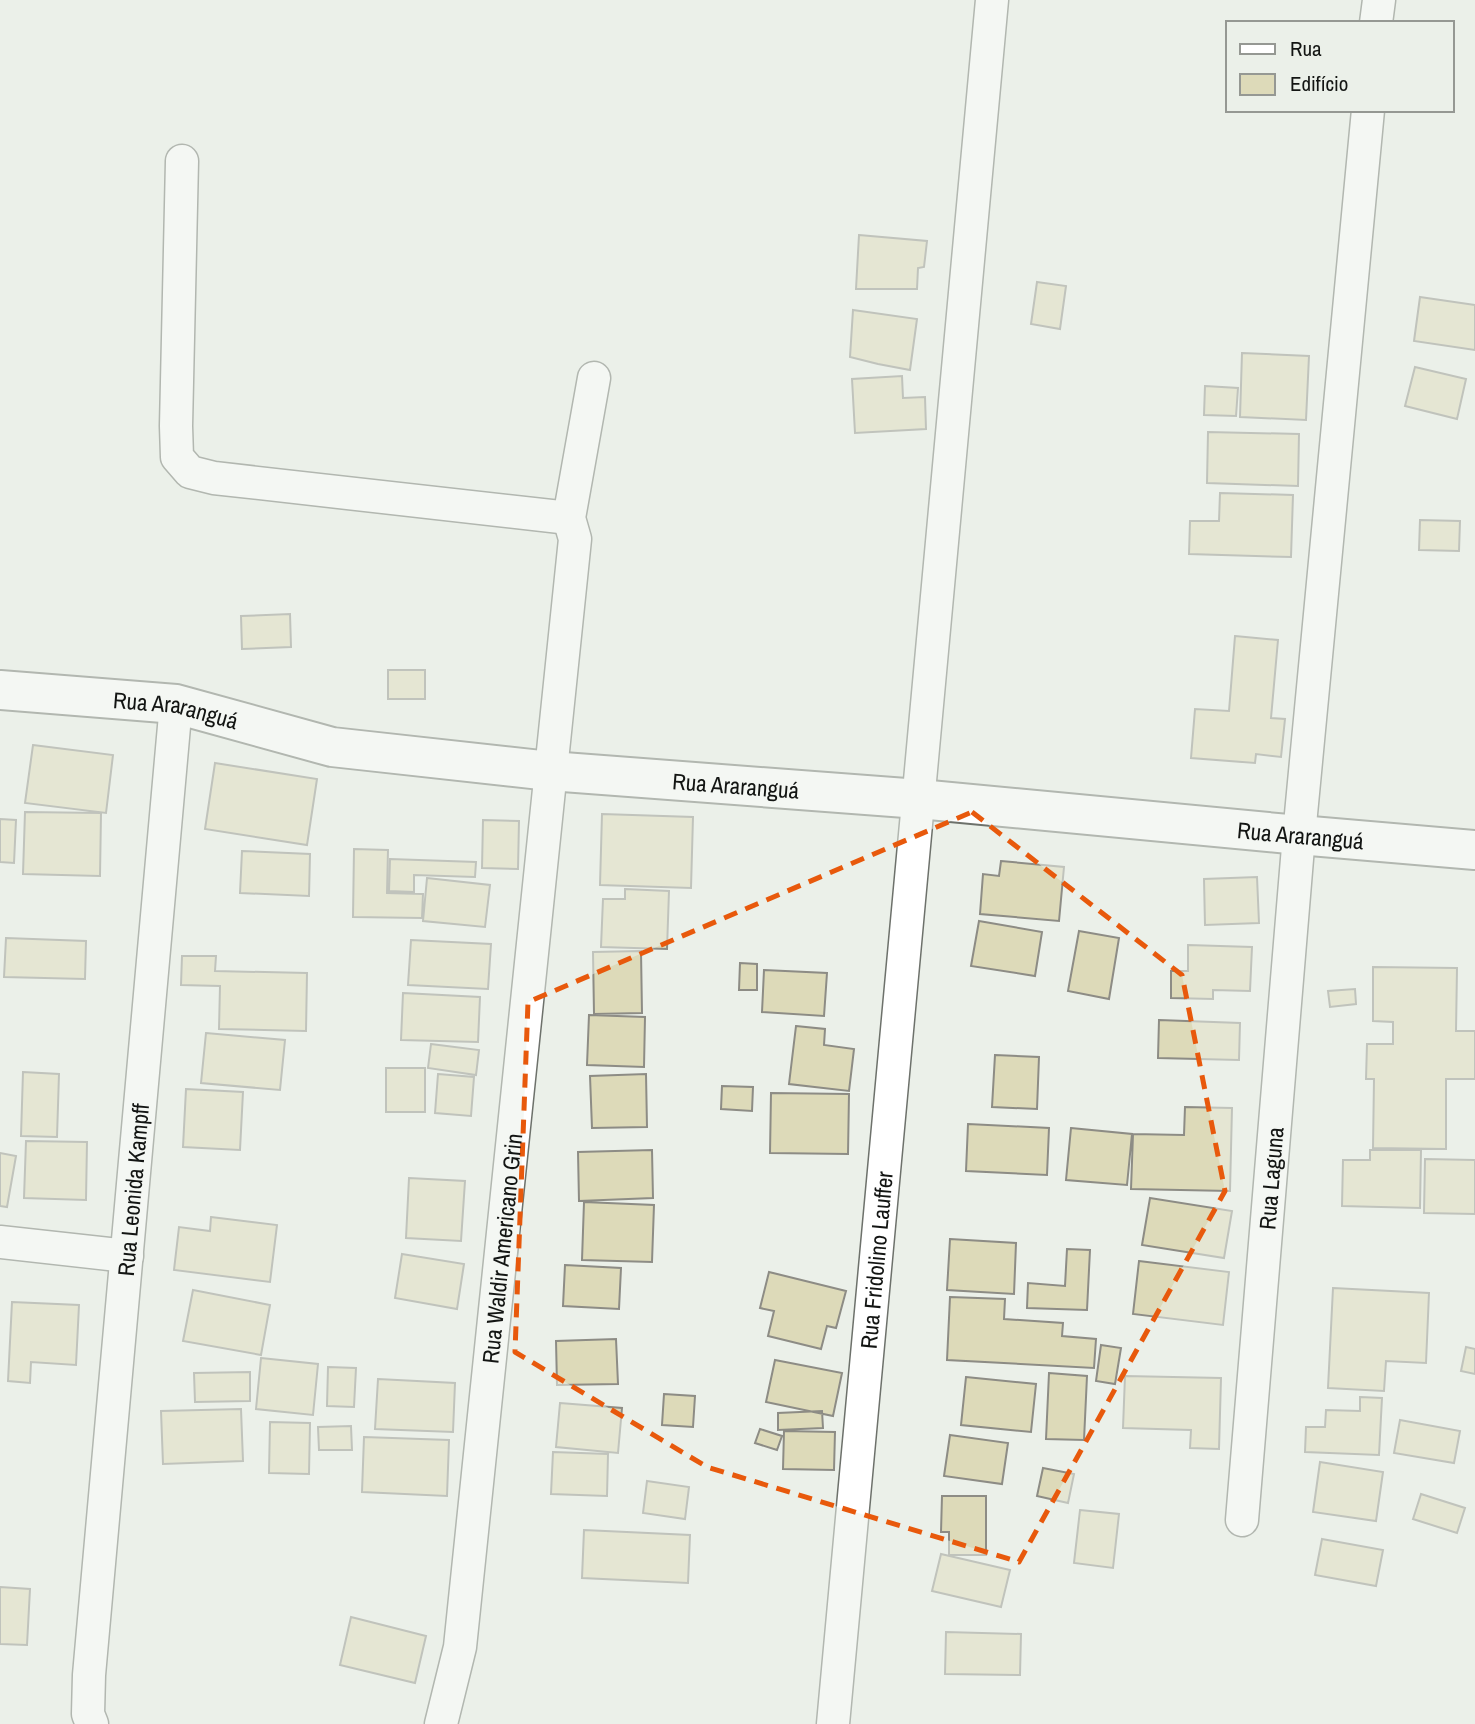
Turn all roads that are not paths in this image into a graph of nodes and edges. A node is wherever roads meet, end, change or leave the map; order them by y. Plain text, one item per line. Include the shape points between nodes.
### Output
1 (992, 0) edge
2 (1379, 0) edge
3 (1377, 21) edge
4 (1368, 112) edge
5 (182, 161) dead end
6 (594, 378) dead end
7 (569, 518) junction
8 (0, 690) edge
9 (176, 704) junction
10 (550, 771) junction
11 (919, 799) junction
12 (1298, 835) junction
13 (1475, 850) edge
14 (0, 1242) edge
15 (127, 1256) junction
16 (1242, 1520) dead end
17 (92, 1724) edge
18 (441, 1724) edge
19 (833, 1724) edge

1 - 11 street, Rua Fridolino Lauffer
2 - 3 street
4 - 12 street, Rua Laguna
5 - 7 street via 176,426 177,457 190,472
6 - 7 street, Rua Waldir Americano Grin
7 - 10 street, Rua Waldir Americano Grin via 575,539
8 - 9 street, Rua Araranguá
9 - 10 street, Rua Araranguá via 332,747
9 - 15 street, Rua Leonida Kampff
10 - 11 street, Rua Araranguá
10 - 18 street, Rua Waldir Americano Grin via 460,1647
11 - 12 street, Rua Araranguá
11 - 19 street, Rua Fridolino Lauffer
12 - 13 street, Rua Araranguá
12 - 16 street, Rua Laguna
14 - 15 street
15 - 17 street, Rua Leonida Kampff via 89,1675

